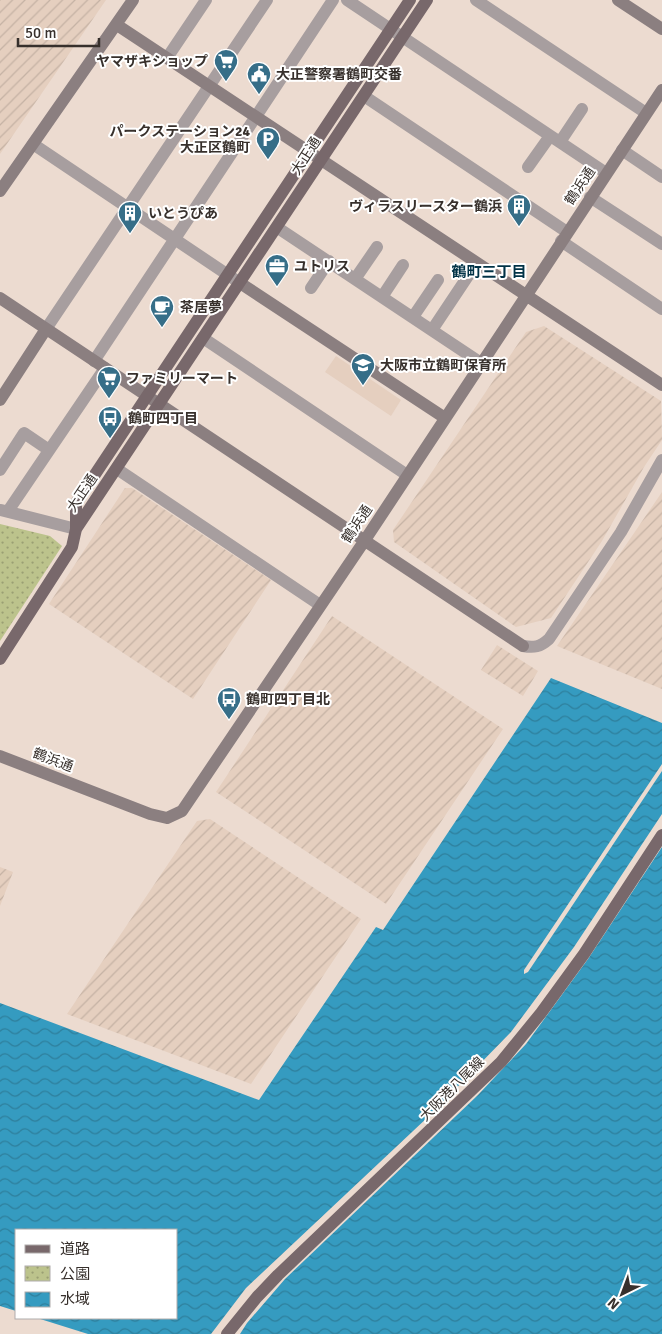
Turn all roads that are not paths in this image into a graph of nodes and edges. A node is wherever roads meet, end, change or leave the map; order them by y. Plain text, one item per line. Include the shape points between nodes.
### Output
1 (133, 0) edge
2 (206, 0) edge
3 (267, 0) edge
4 (332, 0) edge
5 (347, 0) edge
6 (410, 0) edge
7 (427, 0) edge
8 (476, 0) edge
9 (618, 0) edge
10 (117, 25) junction
11 (391, 28) junction
12 (662, 29) edge
13 (402, 37) junction
14 (167, 58) junction
15 (209, 86) junction
16 (660, 95) edge
17 (364, 96) junction
18 (582, 109) dead end
19 (646, 113) junction
20 (254, 117) junction
21 (555, 139) junction
22 (33, 144) junction
23 (622, 150) junction
24 (308, 153) junction
25 (321, 162) junction
26 (528, 167) dead end
27 (606, 173) junction
28 (662, 177) edge
29 (0, 191) edge
30 (590, 197) junction
31 (128, 208) junction
32 (278, 228) junction
33 (564, 237) junction
34 (174, 239) junction
35 (662, 244) edge
36 (377, 247) dead end
37 (329, 261) junction
38 (476, 264) junction
39 (402, 265) dead end
40 (228, 275) junction
41 (355, 279) junction
42 (438, 280) dead end
43 (240, 283) junction
44 (312, 288) dead end
45 (524, 296) junction
46 (382, 297) junction
47 (1, 302) edge
48 (662, 309) edge
49 (412, 317) junction
50 (46, 329) junction
51 (432, 330) junction
52 (203, 338) junction
53 (94, 361) junction
54 (481, 363) junction
55 (105, 368) junction
56 (662, 385) edge
57 (0, 400) edge
58 (153, 400) junction
59 (445, 418) junction
60 (49, 450) junction
61 (662, 460) edge
62 (117, 469) junction
63 (0, 470) edge
64 (407, 475) junction
65 (4, 510) edge
66 (76, 529) junction
67 (364, 540) junction
68 (320, 605) junction
69 (0, 659) edge
70 (0, 756) edge
71 (662, 835) edge
72 (227, 1334) edge

1 - 10 street
2 - 14 street
3 - 15 street
4 - 20 street
5 - 11 street
6 - 11 main road, 大正通
7 - 13 main road, 大正通
8 - 19 street
9 - 12 street
10 - 14 street
10 - 22 street
11 - 13 street
11 - 24 main road, 大正通
13 - 17 main road, 大正通
13 - 21 street
14 - 15 street
15 - 20 street
15 - 31 street
16 - 19 street, 鶴浜通
17 - 25 main road, 大正通
17 - 33 street
18 - 21 street
19 - 23 street, 鶴浜通
20 - 24 street
20 - 34 street
21 - 26 street
21 - 27 street
22 - 29 street
22 - 31 street
23 - 27 street, 鶴浜通
23 - 28 street
24 - 25 street
24 - 40 main road, 大正通
25 - 32 main road, 大正通
25 - 38 street
27 - 30 street, 鶴浜通
30 - 33 street, 鶴浜通
30 - 35 street
31 - 34 street
31 - 50 street
32 - 37 street
32 - 43 main road, 大正通
33 - 45 street, 鶴浜通
33 - 48 street
34 - 40 street
34 - 53 street
36 - 41 street
37 - 41 street
37 - 44 street
38 - 45 street
38 - 51 street
39 - 46 street
40 - 43 street
40 - 58 main road, 大正通
41 - 46 street
42 - 49 street
43 - 52 main road, 大正通
43 - 59 street
45 - 54 street, 鶴浜通
45 - 56 street
46 - 49 street
47 - 50 street
49 - 51 street
50 - 53 street
50 - 57 street
51 - 54 street
52 - 58 main road, 大正通
52 - 64 street
53 - 55 street
54 - 59 street, 鶴浜通
55 - 58 street
55 - 60 street
58 - 62 main road, 大正通
58 - 66 main road, 大正通 via 76,503
58 - 67 street
59 - 64 street, 鶴浜通
60 - 63 street via 24,433
60 - 65 street
61 - 67 street via 621,532 548,639 533,648 523,646
62 - 66 main road, 大正通
62 - 68 street
64 - 67 street, 鶴浜通
65 - 66 street
66 - 69 main road via 72,547
67 - 68 street, 鶴浜通
68 - 70 street, 鶴浜通 via 182,811 166,818 150,814
71 - 72 main road, 大阪港八尾線 via 568,976 501,1062 278,1275

